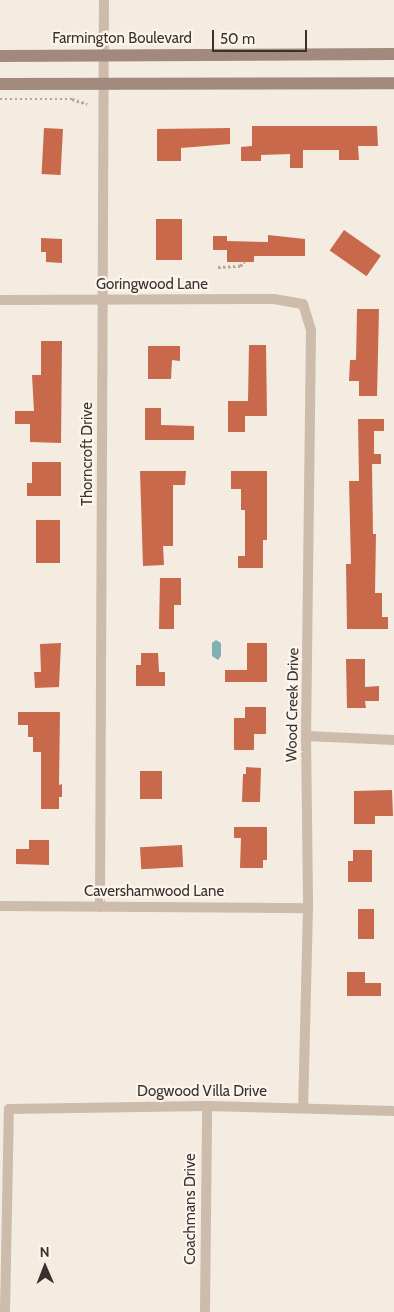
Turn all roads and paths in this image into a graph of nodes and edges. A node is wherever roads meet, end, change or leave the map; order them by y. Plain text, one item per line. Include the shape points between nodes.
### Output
1 (104, 0) edge
2 (394, 54) edge
3 (104, 55) junction
4 (0, 56) edge
5 (394, 83) edge
6 (0, 84) edge
7 (104, 84) junction
8 (0, 99) edge
9 (87, 104) dead end
10 (244, 262) dead end
11 (218, 267) dead end
12 (0, 300) edge
13 (103, 300) junction
14 (303, 304) joint
15 (306, 736) junction
16 (394, 740) edge
17 (0, 906) edge
18 (100, 907) junction
19 (308, 908) junction
20 (207, 1106) junction
21 (303, 1106) junction
22 (394, 1110) edge
23 (3, 1286) edge
24 (5, 1312) edge
25 (205, 1312) edge

1 - 3 street, Thorncroft Drive
2 - 3 main road, Farmington Boulevard
3 - 4 main road, Farmington Boulevard
3 - 7 street, Thorncroft Drive
5 - 7 main road
6 - 7 main road
7 - 13 street, Thorncroft Drive
8 - 9 path via 72,98
10 - 11 path via 235,267
12 - 13 street, Goringwood Lane
13 - 14 street, Goringwood Lane via 274,299
13 - 18 street, Thorncroft Drive
14 - 15 street, Wood Creek Drive via 312,330
15 - 16 street
15 - 19 street, Wood Creek Drive
17 - 18 street, Cavershamwood Lane
18 - 19 street, Cavershamwood Lane
19 - 21 street, Wood Creek Drive
20 - 21 street, Dogwood Villa Drive
20 - 23 street, Dogwood Villa Drive via 9,1109
20 - 25 street, Coachmans Drive
21 - 22 street, Dogwood Villa Drive
23 - 24 street

